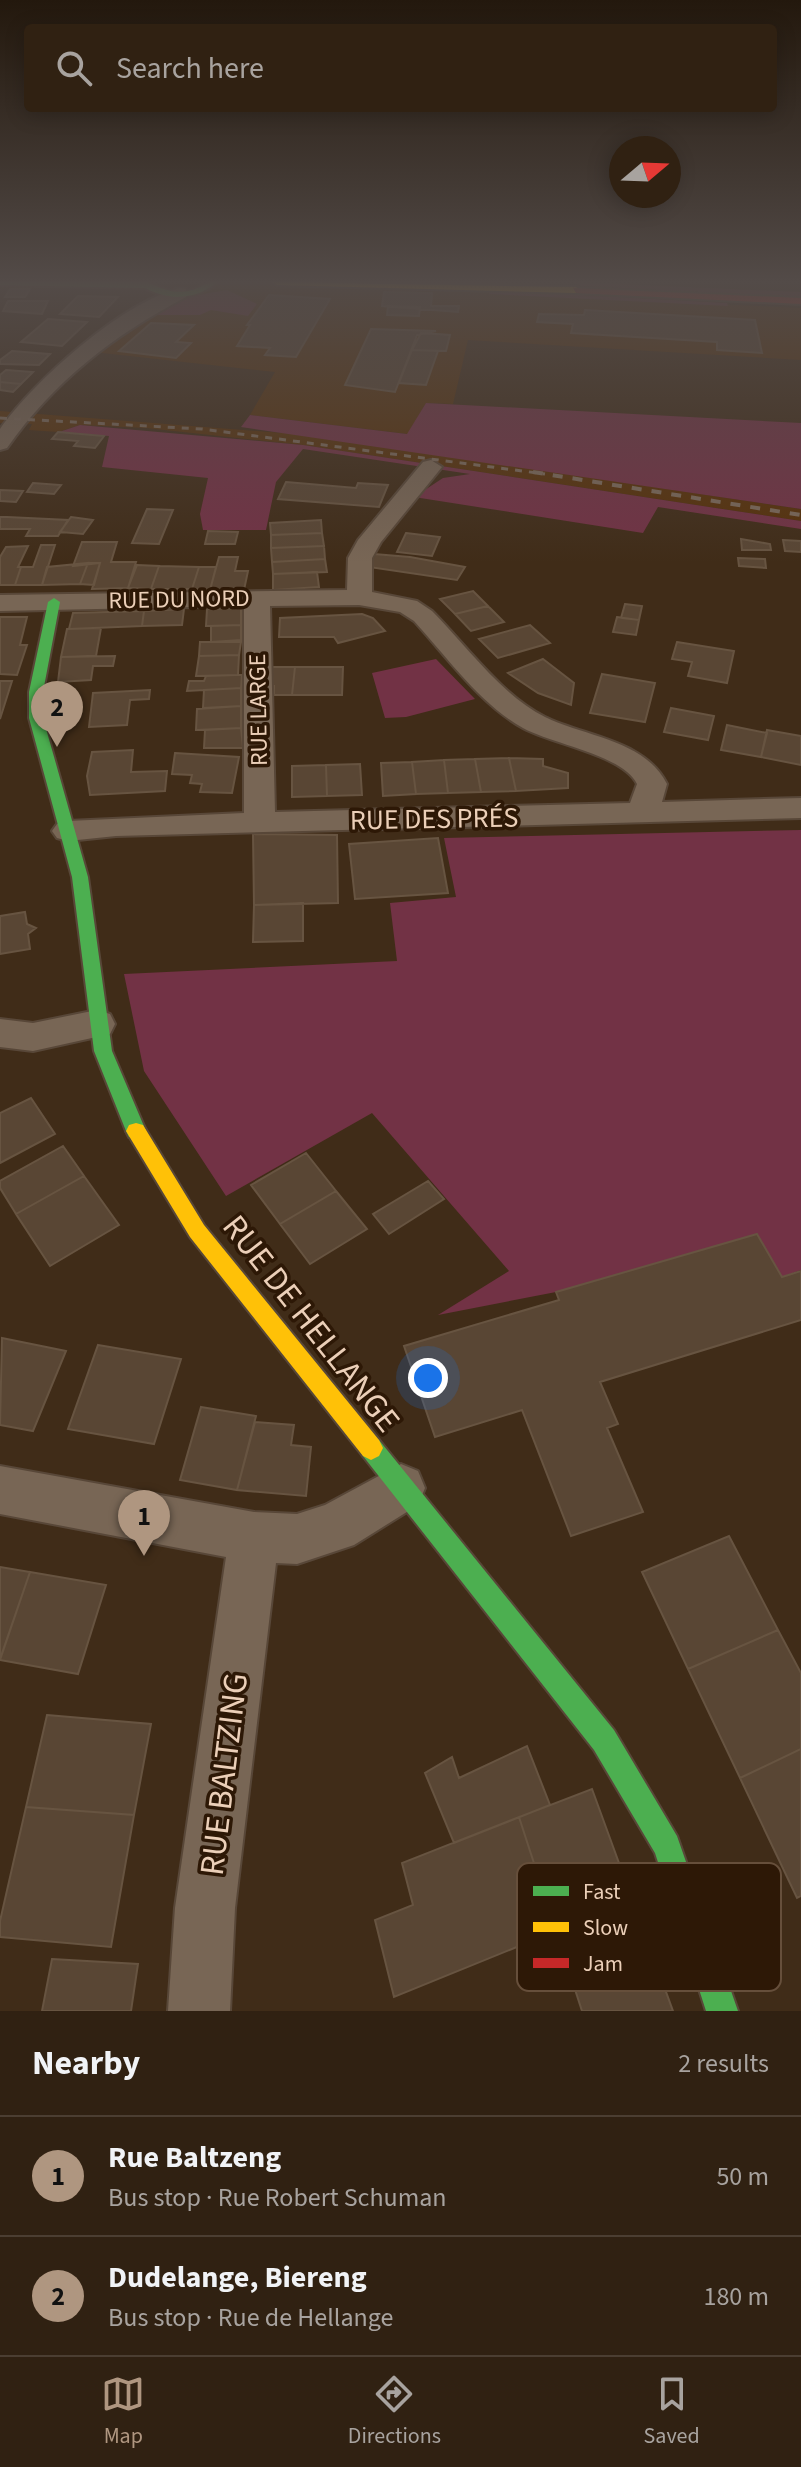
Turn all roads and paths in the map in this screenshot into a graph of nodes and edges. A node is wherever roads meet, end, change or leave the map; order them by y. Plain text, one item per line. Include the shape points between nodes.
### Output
1 (58, 376) edge
2 (9, 398) dead end
3 (33, 400) junction
4 (0, 444) edge
5 (431, 467) dead end
6 (359, 597) junction
7 (257, 598) junction
8 (54, 602) junction
9 (0, 603) edge
10 (801, 808) edge
11 (639, 813) junction
12 (260, 822) junction
13 (68, 831) junction
14 (97, 1024) junction
15 (0, 1033) edge
16 (401, 1488) junction
17 (0, 1490) edge
18 (254, 1537) junction
19 (673, 1863) edge
20 (715, 1991) edge
21 (199, 2011) edge
22 (722, 2011) edge

1 - 3 street
2 - 3 street
3 - 4 street
5 - 6 street via 360,558
6 - 7 street, RUE DU NORD
6 - 11 street, RUE DU NORD via 408,606 500,697 533,722 630,760 646,772 652,784
7 - 8 street, RUE DU NORD
7 - 12 street, RUE LARGE
8 - 9 street, RUE DU NORD
8 - 13 street, RUE DE HELLANGE via 36,718
10 - 11 street, RUE DES PRÉS
11 - 12 street, RUE DES PRÉS
12 - 13 street, RUE DES PRÉS
13 - 14 street, RUE DE HELLANGE via 89,924
14 - 15 street via 33,1037
14 - 16 street, RUE DE HELLANGE via 113,1079 148,1154 197,1231
16 - 18 street via 336,1527 297,1539
16 - 19 street, RUE DE HELLANGE via 604,1740
17 - 18 street
18 - 21 street, RUE BALTZING via 205,1908
20 - 22 street, RUE DE HELLANGE

